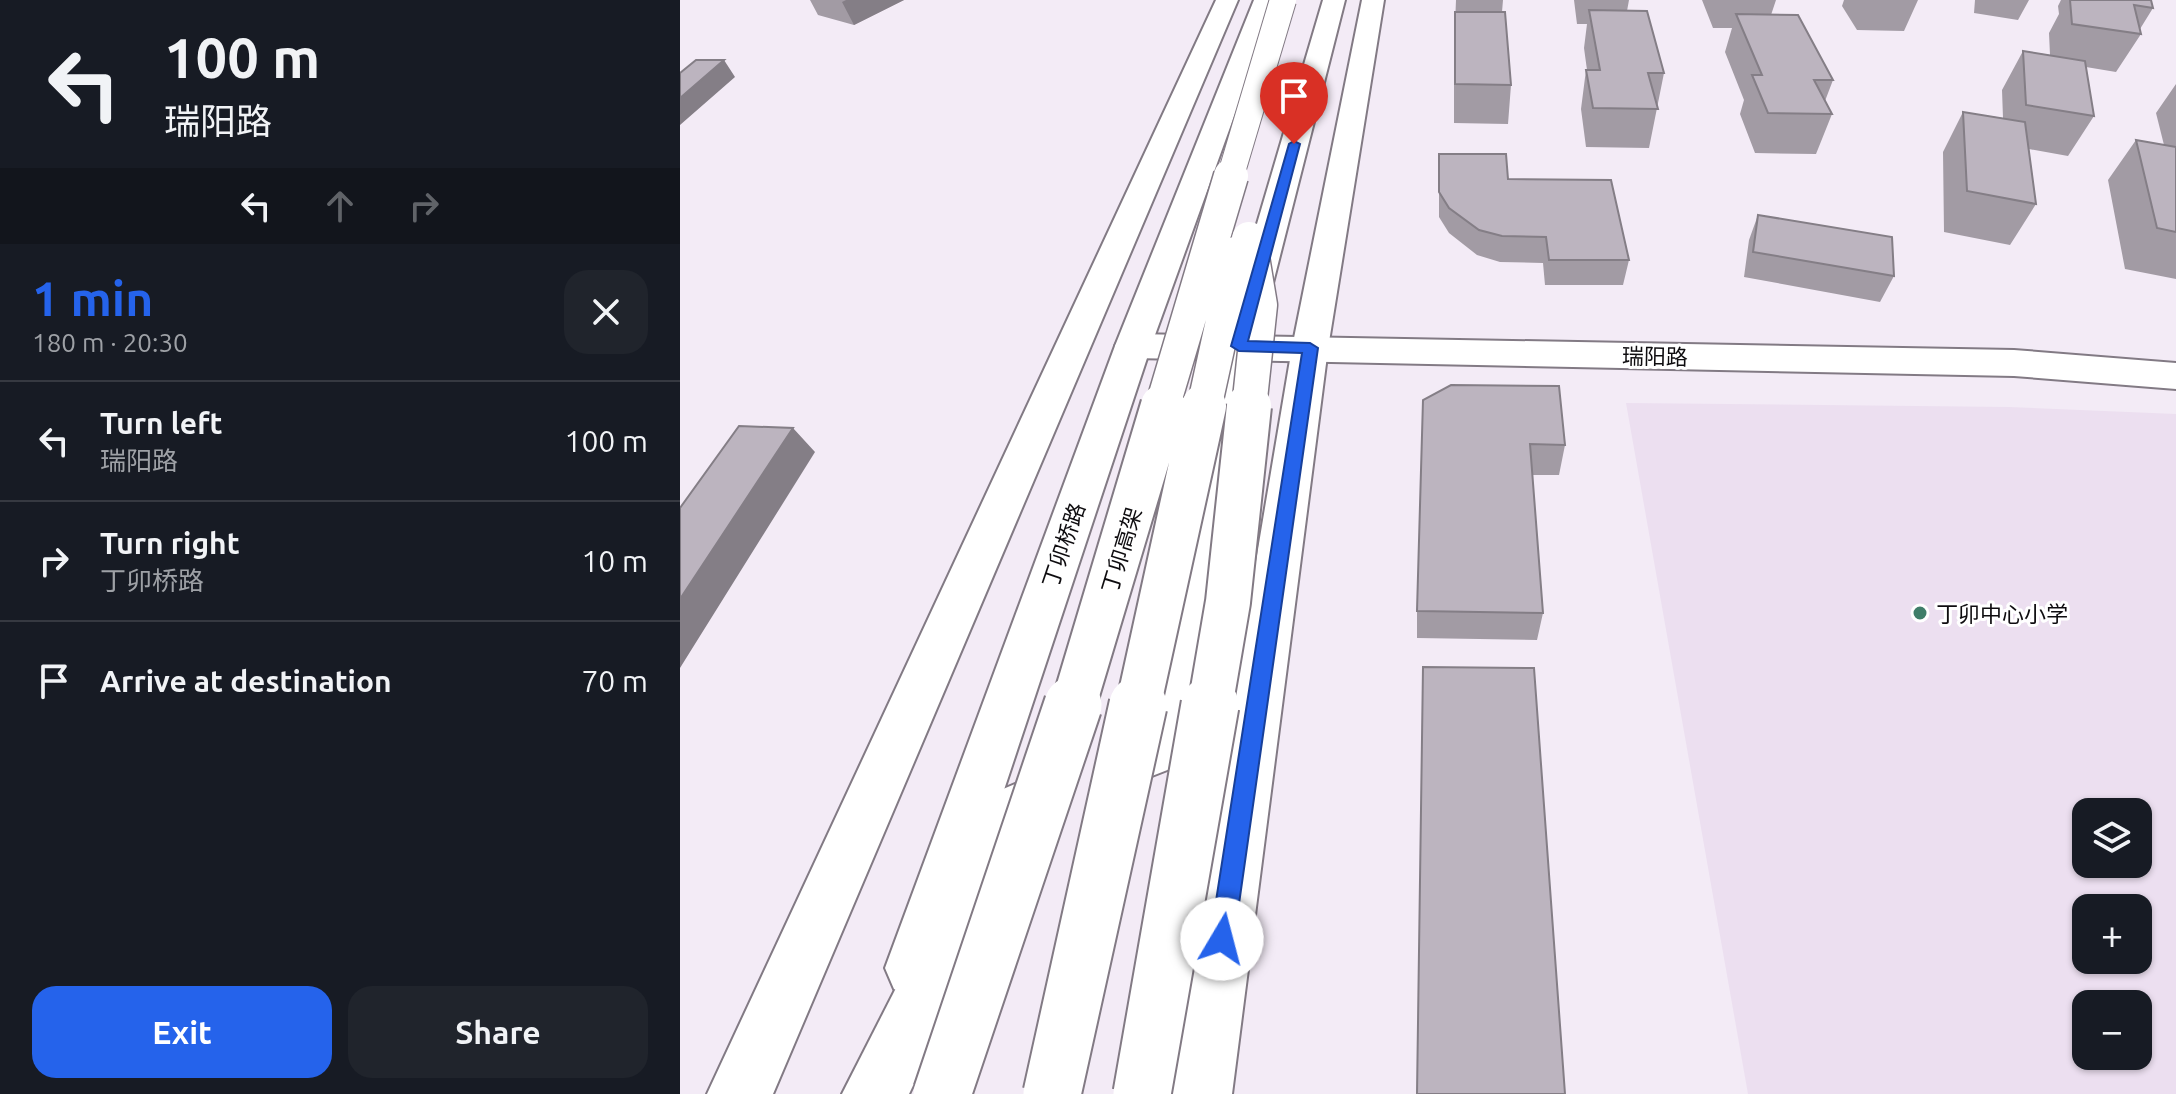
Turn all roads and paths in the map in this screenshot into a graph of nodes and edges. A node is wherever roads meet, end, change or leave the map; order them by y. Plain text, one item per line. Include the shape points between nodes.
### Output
1 (1227, 0) edge
2 (1265, 0) edge
3 (1283, 0) edge
4 (1306, 0) edge
5 (1334, 0) edge
6 (1373, 0) edge
7 (1245, 218) junction
8 (1133, 346) junction
9 (1239, 346) junction
10 (1310, 348) junction
11 (2176, 376) edge
12 (1084, 673) junction
13 (740, 1094) edge
14 (873, 1094) edge
15 (942, 1094) edge
16 (1052, 1094) edge
17 (1079, 1094) edge
18 (1142, 1094) edge
19 (1199, 1094) edge

1 - 13 main road
2 - 8 main road, 丁卯桥路
3 - 12 main road, 丁卯高架, bridge
4 - 7 main road
5 - 9 main road
6 - 10 main road
7 - 16 main road, bridge
7 - 18 main road, bridge via 1260,305 1228,602
8 - 9 main road, 瑞阳路
8 - 14 main road, 丁卯桥路
9 - 10 main road, 瑞阳路
9 - 17 main road
10 - 11 main road, 瑞阳路 via 2014,363
10 - 19 main road
12 - 14 main road, bridge
12 - 15 main road, 丁卯高架, bridge

